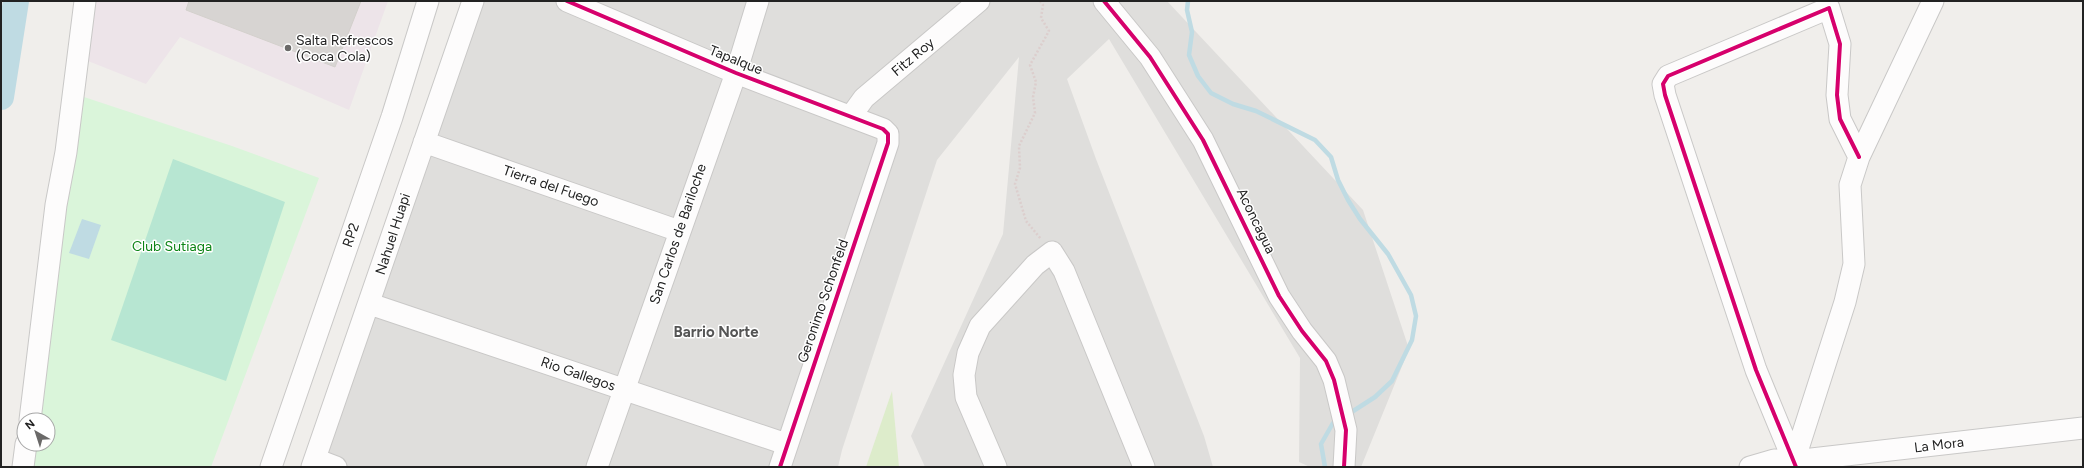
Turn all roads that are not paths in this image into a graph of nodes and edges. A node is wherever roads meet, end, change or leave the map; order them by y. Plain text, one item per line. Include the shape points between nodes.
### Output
1 (85, 1) edge
2 (428, 1) edge
3 (473, 1) edge
4 (568, 1) edge
5 (758, 1) edge
6 (979, 1) edge
7 (1104, 1) edge
8 (1933, 1) edge
9 (736, 73) junction
10 (851, 116) junction
11 (424, 142) junction
12 (888, 143) joint
13 (1859, 157) junction
14 (679, 231) junction
15 (370, 304) junction
16 (624, 390) junction
17 (31, 412) edge
18 (2083, 428) edge
19 (786, 444) junction
20 (25, 452) edge
21 (313, 463) edge
22 (1795, 464) edge
23 (23, 467) edge
24 (271, 467) edge
25 (336, 467) edge
26 (597, 467) edge
27 (780, 467) edge
28 (996, 467) edge
29 (1144, 467) edge
30 (1344, 467) edge
31 (1750, 467) edge

1 - 17 street via 66,152 56,205
2 - 24 street, RP2 / RP2 via 392,117
3 - 11 street, Nahuel Huapi
4 - 9 street, Tapalque
5 - 9 street, San Carlos de Bariloche
6 - 10 street, Fitz Roy via 864,98
7 - 30 street, Aconcagua via 1150,57 1203,140 1279,296 1326,361 1334,380 1346,430
8 - 13 street
9 - 10 street, Tapalque
9 - 14 street, San Carlos de Bariloche
10 - 12 street, Tapalque via 883,129 888,134
11 - 14 street, Tierra del Fuego
11 - 15 street, Nahuel Huapi
12 - 19 street, Geronimo Schonfeld
13 - 22 street via 1850,185 1854,264 1845,302
13 - 22 street via 1840,119 1837,94 1840,44 1829,8 1668,76 1663,84 1756,370
14 - 16 street, San Carlos de Bariloche
15 - 16 street, Rio Gallegos
15 - 21 street, Nahuel Huapi
16 - 19 street, Rio Gallegos
16 - 26 street, San Carlos de Bariloche
18 - 22 street, La Mora
19 - 27 street, Geronimo Schonfeld
20 - 23 street
21 - 25 street
22 - 31 street, La Mora via 1774,460
28 - 29 street via 966,397 964,375 968,353 980,326 1035,265 1052,252 1064,271

